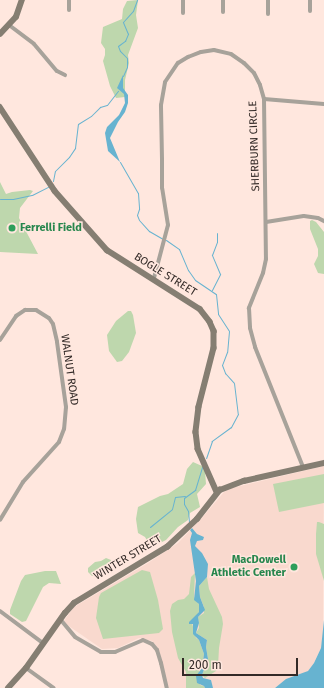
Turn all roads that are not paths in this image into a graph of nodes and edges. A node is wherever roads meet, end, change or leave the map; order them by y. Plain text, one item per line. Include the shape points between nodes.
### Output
1 (22, 0) edge
2 (69, 0) edge
3 (183, 0) edge
4 (223, 0) edge
5 (268, 0) edge
6 (310, 0) edge
7 (69, 10) dead end
8 (310, 11) dead end
9 (223, 12) dead end
10 (183, 13) dead end
11 (268, 14) dead end
12 (11, 23) junction
13 (0, 34) edge
14 (65, 76) dead end
15 (264, 99) junction
16 (324, 104) edge
17 (0, 107) edge
18 (324, 221) edge
19 (266, 222) junction
20 (154, 278) junction
21 (0, 340) edge
22 (324, 463) edge
23 (303, 467) junction
24 (217, 492) junction
25 (0, 520) edge
26 (0, 611) edge
27 (60, 619) junction
28 (43, 643) junction
29 (26, 668) junction
30 (8, 688) edge
31 (54, 688) edge
32 (167, 688) edge

1 - 12 street via 18,14
2 - 7 street
3 - 10 street
4 - 9 street
5 - 11 street
6 - 8 street
12 - 13 street
12 - 14 street via 34,44 57,71
15 - 16 street
15 - 19 street, SHERBURN CIRCLE
15 - 20 street, SHERBURN CIRCLE via 258,78 250,68 238,58 224,52 214,50 188,57 178,63 170,73 162,93 161,105 162,188 168,220
17 - 20 street, BOGLE STREET via 55,191 99,240 114,255
18 - 19 street via 304,216
19 - 23 street, SHERBURN CIRCLE via 265,266 249,308 250,328 255,347
20 - 24 street, BOGLE STREET via 200,309 214,331 214,348 199,407 196,432 198,448
21 - 25 street, WALNUT ROAD via 16,316 25,310 43,312 49,318 57,342 66,407 64,429 59,442 23,482
22 - 23 street, WINTER STREET
23 - 24 street, WINTER STREET via 236,483
24 - 27 street, WINTER STREET via 197,519 167,547 79,599
26 - 28 street
27 - 28 street, WINTER STREET
27 - 32 street via 75,637 101,652 115,652 139,641 152,644 159,657
28 - 29 street, WINTER STREET
29 - 30 street, WINTER STREET
29 - 31 street

